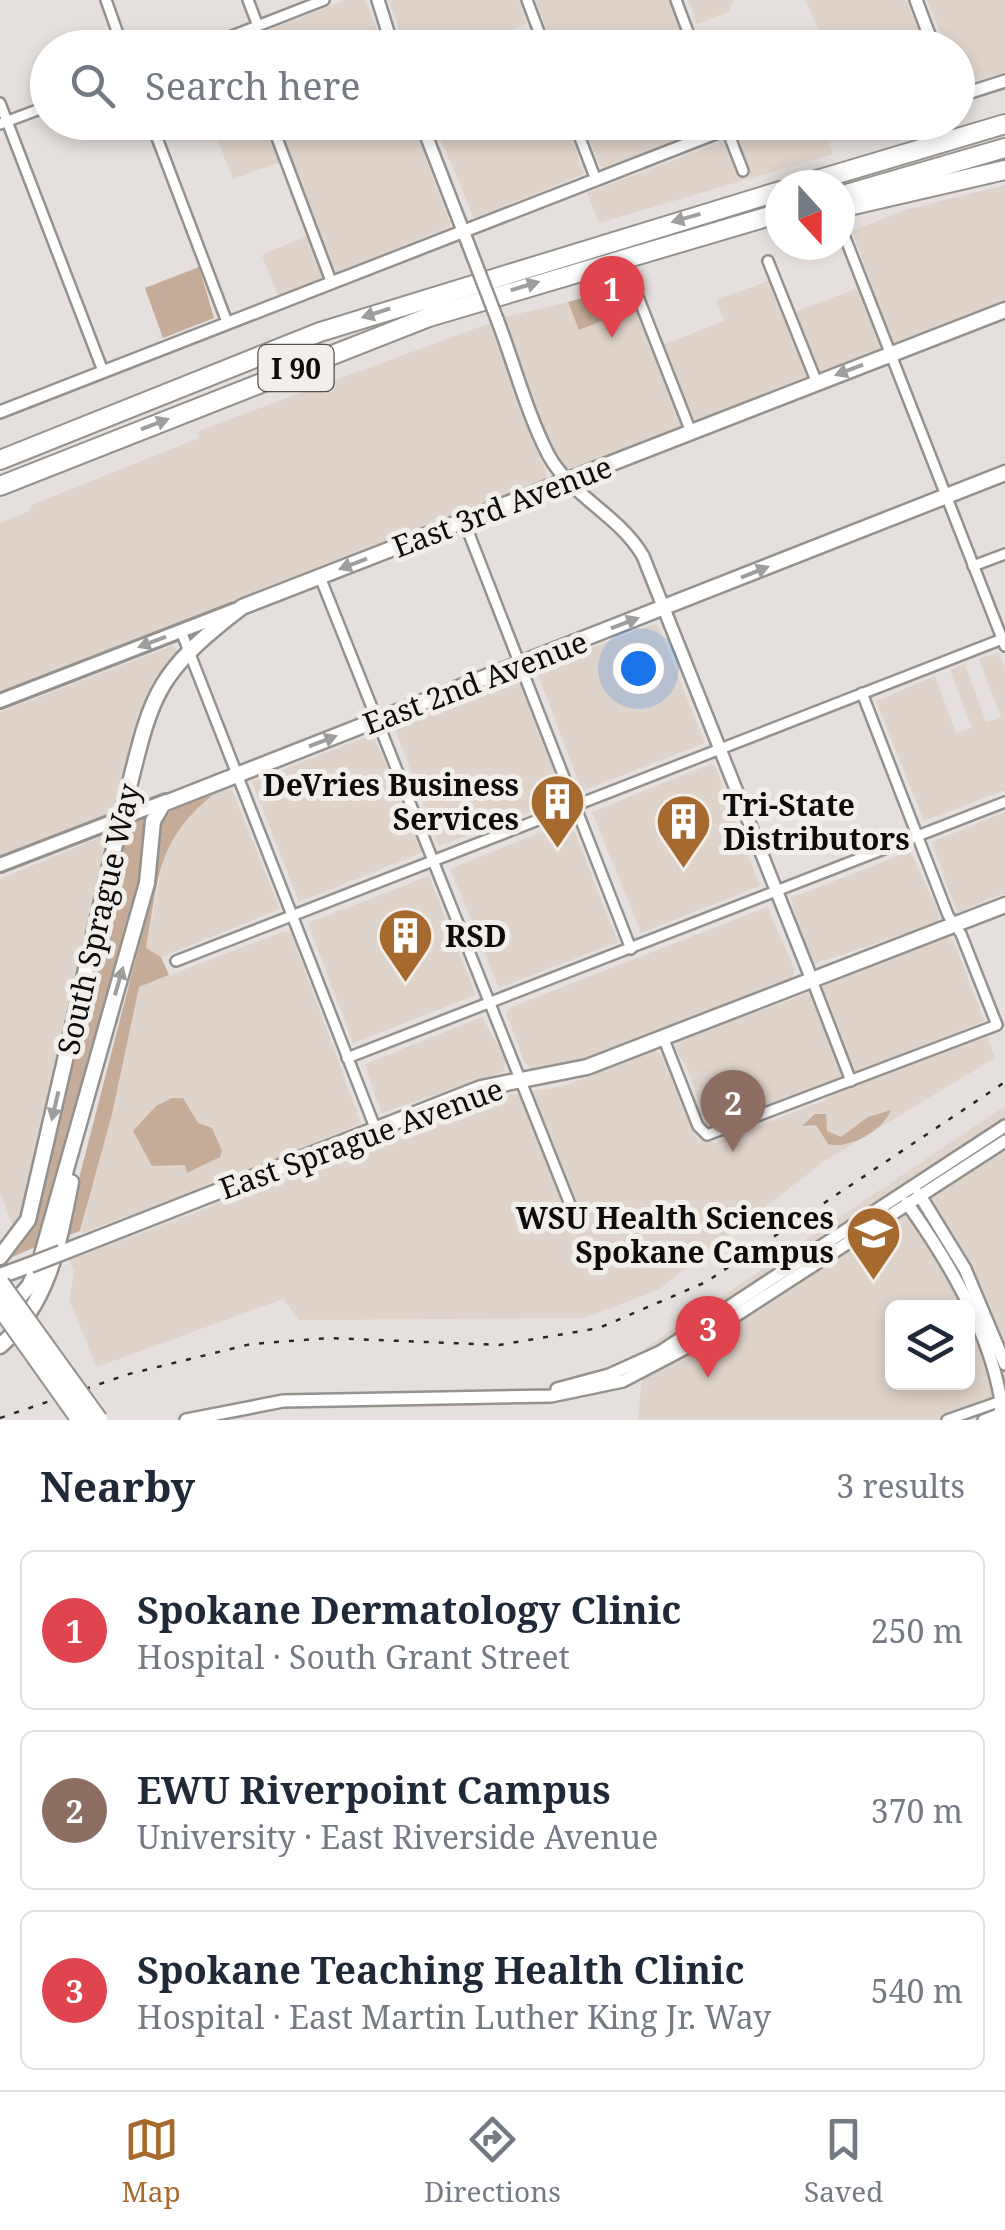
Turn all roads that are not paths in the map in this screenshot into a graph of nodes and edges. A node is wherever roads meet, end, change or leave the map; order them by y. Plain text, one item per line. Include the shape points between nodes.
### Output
1 (106, 0) edge
2 (248, 0) edge
3 (324, 0) edge
4 (378, 0) edge
5 (527, 0) edge
6 (676, 0) edge
7 (916, 0) edge
8 (258, 26) junction
9 (117, 30) edge
10 (248, 30) edge
11 (387, 30) edge
12 (538, 30) edge
13 (687, 30) edge
14 (927, 30) edge
15 (1005, 81) edge
16 (975, 91) edge
17 (0, 103) edge
18 (30, 113) edge
19 (1005, 122) edge
20 (4, 123) edge
21 (975, 131) edge
22 (158, 140) edge
23 (278, 140) edge
24 (428, 140) edge
25 (581, 140) edge
26 (692, 140) edge
27 (731, 140) edge
28 (946, 140) edge
29 (1005, 148) edge
30 (849, 170) edge
31 (1005, 170) edge
32 (743, 171) dead end
33 (596, 180) junction
34 (855, 192) edge
35 (765, 196) edge
36 (855, 205) edge
37 (765, 217) edge
38 (765, 226) edge
39 (463, 232) junction
40 (854, 260) edge
41 (768, 261) dead end
42 (597, 265) junction
43 (332, 281) junction
44 (633, 284) dead end
45 (1005, 310) edge
46 (227, 322) junction
47 (891, 354) junction
48 (103, 371) junction
49 (817, 383) junction
50 (0, 412) edge
51 (692, 432) junction
52 (0, 458) edge
53 (1005, 473) edge
54 (568, 480) junction
55 (0, 489) edge
56 (946, 496) junction
57 (464, 521) junction
58 (1005, 554) edge
59 (974, 566) junction
60 (320, 576) junction
61 (242, 607) junction
62 (664, 608) junction
63 (181, 631) junction
64 (1004, 641) edge
65 (188, 648) junction
66 (520, 664) junction
67 (862, 693) junction
68 (0, 702) edge
69 (378, 720) junction
70 (719, 750) junction
71 (237, 774) junction
72 (166, 801) junction
73 (1005, 802) edge
74 (576, 806) junction
75 (917, 837) junction
76 (434, 861) junction
77 (0, 865) edge
78 (776, 892) junction
79 (1005, 905) edge
80 (291, 917) junction
81 (954, 925) junction
82 (631, 949) junction
83 (176, 961) dead end
84 (812, 980) junction
85 (490, 1004) junction
86 (663, 1037) junction
87 (347, 1058) junction
88 (520, 1080) junction
89 (851, 1080) junction
90 (1005, 1126) edge
91 (376, 1130) junction
92 (1005, 1141) edge
93 (74, 1142) junction
94 (918, 1192) junction
95 (906, 1201) junction
96 (579, 1227) dead end
97 (0, 1257) edge
98 (0, 1280) edge
99 (0, 1306) edge
100 (0, 1315) edge
101 (0, 1346) edge
102 (1005, 1364) edge
103 (1003, 1409) edge
104 (81, 1420) edge
105 (98, 1420) edge
106 (186, 1420) edge
107 (947, 1420) edge
108 (983, 1420) edge

1 - 9 street
2 - 8 street
3 - 8 street
4 - 11 street
5 - 12 street
6 - 13 street
7 - 14 street
8 - 10 street
15 - 16 street
17 - 20 street
18 - 20 street
19 - 21 highway
20 - 48 street
22 - 46 street
23 - 43 street
24 - 39 street
25 - 33 street
26 - 33 street
27 - 32 street
28 - 30 highway
29 - 34 highway
31 - 36 highway
33 - 39 street
35 -> 52 highway, I 90 via 356,320
37 - 42 highway, I 90
38 - 42 highway
39 - 43 street
39 - 54 street, bridge via 550,456
40 - 47 street
41 - 49 street
55 -> 42 highway, I 90 via 429,317
43 - 46 street
44 - 51 street
45 - 47 main road, East 3rd Avenue
46 - 48 street
47 -> 49 main road, East 3rd Avenue
47 - 56 street
48 - 50 street
49 - 51 main road, East 3rd Avenue
51 - 54 main road, East 3rd Avenue
53 - 56 main road, East 2nd Avenue
54 - 57 main road, East 3rd Avenue
54 - 62 street via 632,537
56 - 59 street
62 -> 56 main road, East 2nd Avenue
57 -> 60 main road, East 3rd Avenue
57 - 66 street
58 - 59 street
59 - 64 street
60 - 61 main road, East 3rd Avenue
60 - 69 street
61 - 63 main road, East 3rd Avenue
61 - 65 main road, South Sprague Way
66 -> 62 main road, East 2nd Avenue
62 - 70 street
63 - 65 street
63 -> 68 main road, East 3rd Avenue
64 - 67 street
65 - 71 street
65 -> 97 main road, South Sprague Way, bridge via 148,712 28,1220
66 - 69 main road, East 2nd Avenue
66 - 74 street
67 - 70 street
67 - 75 street
71 -> 69 main road, East 2nd Avenue
69 - 76 street
70 - 74 street
70 - 78 street
71 - 72 main road, East 2nd Avenue
71 - 80 street
72 - 77 main road, East 2nd Avenue
93 -> 72 main road, South Sprague Way via 147,883 152,821
73 - 75 street
74 - 76 street
74 - 82 street
75 - 78 street
75 - 81 street
76 - 80 street
76 - 85 street
78 - 82 street
78 - 84 street
79 - 81 main road, East Sprague Avenue
80 - 83 street
80 - 87 street
81 - 84 main road, East Sprague Avenue
81 - 89 street via 997,1025
82 - 85 street
84 - 86 main road, East Sprague Avenue
84 - 89 street
85 - 87 street
85 - 88 street
86 - 88 main road, East Sprague Avenue via 587,1067
86 - 89 street via 702,1134
87 - 91 street
88 - 91 main road, East Sprague Avenue via 480,1088
88 - 96 street
90 - 94 street
91 - 98 main road, East Sprague Avenue, bridge
92 - 94 street
93 - 100 main road, South Sprague Way via 34,1276
93 - 101 main road via 45,1286 25,1322
94 - 95 street
94 - 102 street via 965,1269
95 - 103 street via 946,1261 982,1337
95 - 106 street via 660,1352 594,1381 538,1394 283,1401
98 - 105 highway, bridge
99 - 104 highway, bridge
103 - 107 street
103 - 108 street

